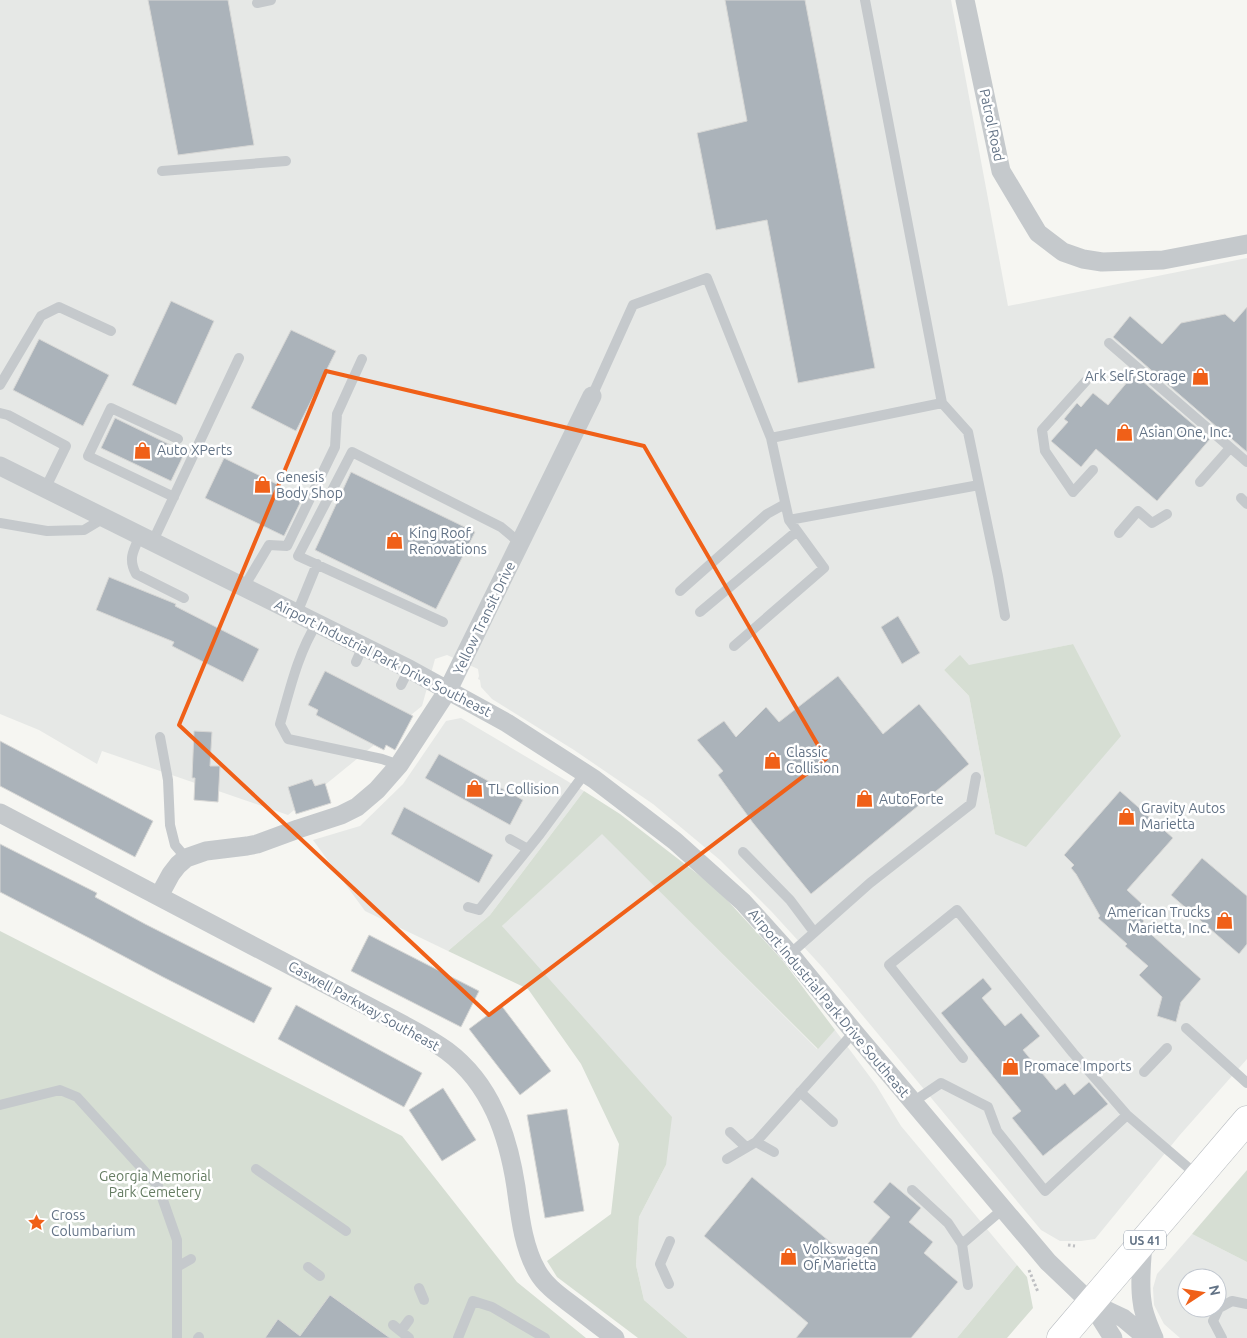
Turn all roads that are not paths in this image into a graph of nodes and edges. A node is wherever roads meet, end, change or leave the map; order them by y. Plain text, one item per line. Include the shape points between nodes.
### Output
1 (271, 0) edge
2 (865, 0) edge
3 (966, 0) edge
4 (257, 3) dead end
5 (286, 161) dead end
6 (162, 172) dead end
7 (1247, 244) edge
8 (110, 331) dead end
9 (1109, 343) dead end
10 (239, 358) dead end
11 (362, 359) dead end
12 (1086, 381) dead end
13 (0, 385) edge
14 (592, 396) joint
15 (942, 403) junction
16 (0, 413) edge
17 (771, 438) junction
18 (178, 439) dead end
19 (1230, 448) junction
20 (1247, 462) edge
21 (0, 466) edge
22 (1093, 470) dead end
23 (1200, 482) dead end
24 (979, 485) junction
25 (46, 489) junction
26 (174, 497) junction
27 (785, 504) junction
28 (1167, 514) dead end
29 (104, 518) junction
30 (789, 520) junction
31 (0, 523) edge
32 (797, 531) junction
33 (1119, 533) dead end
34 (146, 539) junction
35 (520, 543) junction
36 (317, 564) junction
37 (244, 587) junction
38 (680, 591) dead end
39 (184, 598) dead end
40 (700, 612) dead end
41 (296, 613) junction
42 (1005, 616) dead end
43 (443, 622) dead end
44 (317, 623) junction
45 (734, 646) dead end
46 (448, 690) junction
47 (160, 737) dead end
48 (399, 765) junction
49 (585, 773) junction
50 (976, 777) dead end
51 (0, 813) edge
52 (510, 839) dead end
53 (528, 849) junction
54 (742, 852) dead end
55 (186, 858) junction
56 (159, 896) junction
57 (468, 907) dead end
58 (814, 932) junction
59 (790, 954) junction
60 (1186, 1028) dead end
61 (854, 1032) junction
62 (1167, 1048) dead end
63 (963, 1058) dead end
64 (1144, 1072) dead end
65 (1247, 1083) edge
66 (800, 1092) junction
67 (913, 1102) junction
68 (0, 1105) edge
69 (1127, 1115) junction
70 (1247, 1120) edge
71 (833, 1122) dead end
72 (730, 1132) dead end
73 (751, 1145) junction
74 (774, 1152) dead end
75 (727, 1158) dead end
76 (256, 1169) dead end
77 (1199, 1177) junction
78 (912, 1190) dead end
79 (1003, 1209) junction
80 (346, 1231) dead end
81 (670, 1240) dead end
82 (1143, 1242) junction
83 (962, 1244) junction
84 (191, 1259) dead end
85 (177, 1267) junction
86 (308, 1267) dead end
87 (320, 1276) dead end
88 (669, 1284) dead end
89 (968, 1286) dead end
90 (419, 1288) dead end
91 (424, 1300) dead end
92 (1090, 1303) junction
93 (1247, 1304) edge
94 (409, 1320) dead end
95 (177, 1338) edge
96 (410, 1338) edge
97 (458, 1338) edge
98 (545, 1338) edge
99 (615, 1338) edge
100 (1061, 1338) edge
101 (1113, 1338) edge
102 (1147, 1338) edge
103 (1154, 1338) edge
104 (1222, 1338) edge

1 - 4 lane
2 - 15 lane
3 - 7 street, Patrol Road via 1001,171 1038,234 1063,252 1102,262 1163,260
5 - 6 lane
8 - 13 lane via 59,307 41,316
9 - 19 lane
10 - 26 lane
11 - 37 lane via 337,414 335,446 287,546 269,546
12 - 22 lane via 1042,430 1045,451 1073,492
14 - 17 lane via 633,305 707,278
14 - 35 street, Yellow Transit Drive
15 - 17 lane
15 - 24 lane via 968,432
16 - 25 lane via 66,446
17 - 27 lane
18 - 26 lane via 111,408 88,456
19 - 20 lane
19 - 23 lane
21 - 25 street, Airport Industrial Park Drive Southeast
24 - 30 lane
24 - 42 lane
25 - 29 street, Airport Industrial Park Drive Southeast
26 - 34 lane
27 - 30 lane
27 - 38 lane via 766,514
28 - 33 lane via 1152,524 1138,511
29 - 31 lane via 84,530 47,531
29 - 34 street, Airport Industrial Park Drive Southeast
30 - 32 lane
32 - 40 lane
32 - 45 lane via 824,568
34 - 37 street, Airport Industrial Park Drive Southeast
34 - 39 lane via 132,555 136,574
35 - 36 lane via 501,527 352,452 298,556
35 - 46 street, Yellow Transit Drive
36 - 41 lane
36 - 43 lane
37 - 41 street, Airport Industrial Park Drive Southeast
41 - 44 street, Airport Industrial Park Drive Southeast
44 - 46 street, Airport Industrial Park Drive Southeast via 359,654 405,677
44 - 48 lane via 295,671 280,724 288,739
46 - 48 street, Yellow Transit Drive
46 - 49 street, Airport Industrial Park Drive Southeast
47 - 55 lane via 168,780 170,826 175,845
48 - 55 street, Yellow Transit Drive via 377,790 357,807 341,815 257,844 206,851
49 - 53 lane
49 - 59 street, Airport Industrial Park Drive Southeast via 675,841 743,902
50 - 58 lane via 971,804 870,882
51 - 56 street, Caswell Parkway Southeast
52 - 53 lane
53 - 57 lane via 479,910
54 - 58 lane via 790,900
55 - 56 street via 171,874
56 - 99 street, Caswell Parkway Southeast via 413,1030 448,1052 464,1067 488,1098 499,1119 512,1162 527,1248 538,1273 554,1291
58 - 59 lane
59 - 61 street, Airport Industrial Park Drive Southeast
60 - 65 lane
61 - 66 lane
61 - 67 street, Airport Industrial Park Drive Southeast
62 - 64 lane
63 - 69 lane via 889,965 957,910 1073,1054
66 - 71 lane
66 - 73 lane
67 - 69 lane via 941,1083 988,1107 998,1130 1045,1191
67 - 79 street, Airport Industrial Park Drive Southeast
68 - 85 lane via 60,1090 77,1098 158,1186 177,1240
69 - 77 lane
70 - 77 main road, US 41
72 - 73 lane
73 - 74 lane
73 - 75 lane
76 - 80 lane
77 - 82 main road, US 41
78 - 83 lane via 948,1223
79 - 83 lane
79 - 92 street, Airport Industrial Park Drive Southeast via 1048,1262
81 - 88 lane via 660,1264
82 - 92 main road, US 41
82 - 103 street via 1142,1302
83 - 89 lane
84 - 85 lane
85 - 95 lane
86 - 87 lane
90 - 91 lane
92 - 100 main road, US 41
92 - 101 street
92 - 102 street via 1123,1318
93 - 104 lane via 1232,1300 1219,1308 1213,1321
94 - 96 lane via 397,1328
97 - 98 lane via 473,1301

